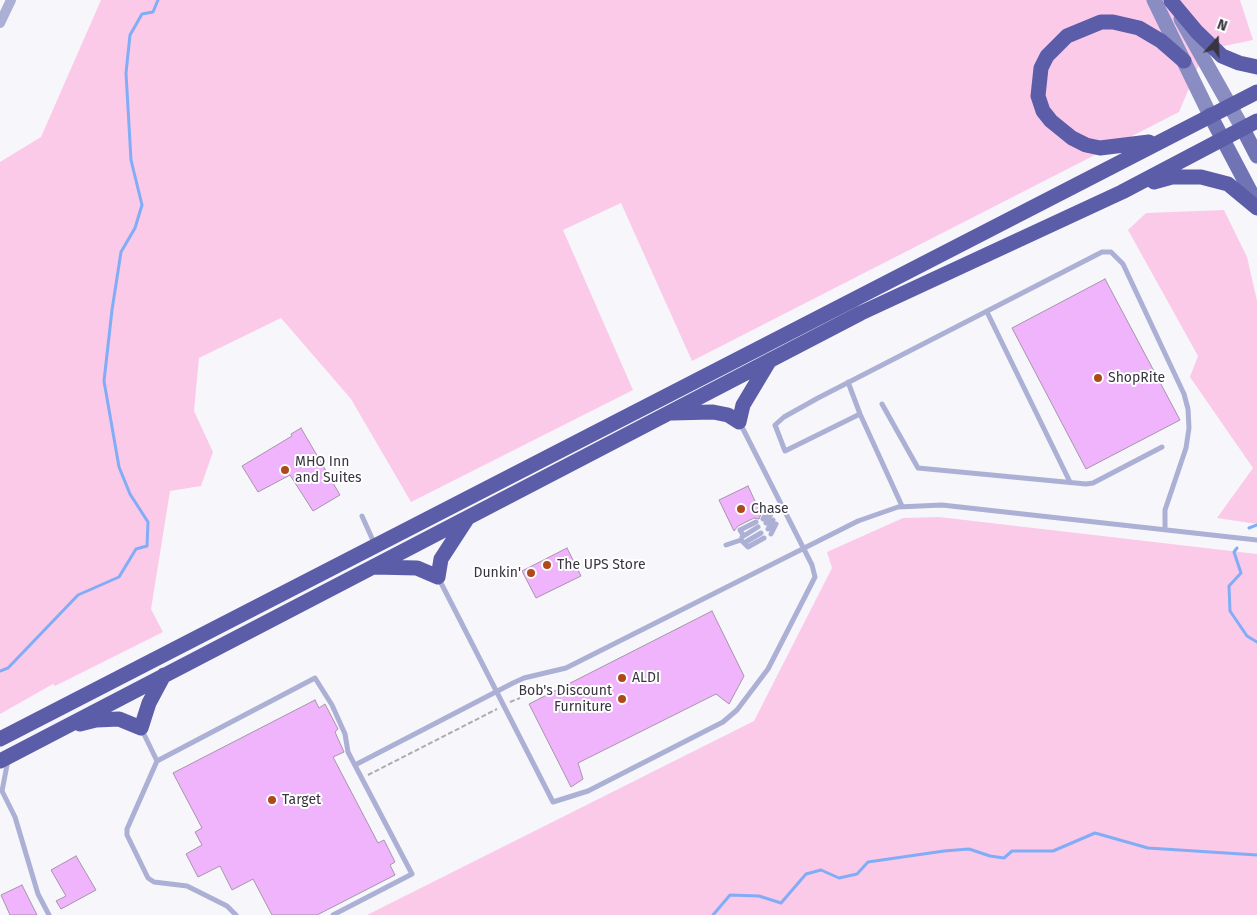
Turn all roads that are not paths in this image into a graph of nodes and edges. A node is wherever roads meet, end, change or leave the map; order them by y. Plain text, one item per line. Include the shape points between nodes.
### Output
1 (11, 0) edge
2 (1154, 0) edge
3 (1171, 0) edge
4 (0, 23) edge
5 (1184, 61) junction
6 (1257, 68) edge
7 (1257, 92) edge
8 (1229, 106) junction
9 (1210, 115) junction
10 (1257, 121) edge
11 (1243, 129) junction
12 (1222, 138) junction
13 (1163, 140) junction
14 (1257, 156) edge
15 (1122, 192) junction
16 (1257, 204) edge
17 (1257, 208) edge
18 (987, 312) junction
19 (771, 360) junction
20 (848, 382) junction
21 (882, 404) dead end
22 (668, 413) junction
23 (860, 414) junction
24 (739, 422) junction
25 (1162, 448) dead end
26 (1070, 482) junction
27 (902, 506) junction
28 (362, 516) dead end
29 (468, 516) junction
30 (772, 517) joint
31 (757, 525) dead end
32 (1165, 529) junction
33 (762, 535) dead end
34 (742, 539) junction
35 (1257, 540) edge
36 (376, 546) junction
37 (726, 546) dead end
38 (804, 549) junction
39 (372, 566) junction
40 (438, 577) junction
41 (164, 675) junction
42 (496, 693) junction
43 (141, 728) junction
44 (56, 730) junction
45 (0, 739) edge
46 (4, 759) edge
47 (157, 761) junction
48 (355, 765) junction
49 (1, 791) edge
50 (49, 915) edge
51 (236, 915) edge
52 (333, 915) edge

1 - 4 street
2 - 5 street
3 - 6 highway via 1222,56
3 - 8 street
5 - 9 street
5 - 13 highway via 1139,28 1101,22 1067,36 1047,56 1041,68 1038,96 1043,111 1072,138 1100,148
7 - 8 highway
8 - 9 highway
8 - 11 street
9 - 12 main road
9 - 13 highway
10 - 11 highway
11 - 12 highway
11 - 14 main road
12 - 15 highway
12 - 16 main road
13 - 36 highway
15 - 17 highway via 1172,177 1200,177 1228,184
15 - 19 highway via 861,313
18 - 20 lane
18 - 26 lane
18 - 32 lane via 1102,252 1111,252 1123,264 1188,409 1186,448 1169,497
19 - 22 highway
19 - 24 highway via 743,405
20 - 23 lane
20 - 23 lane via 775,425 785,451
21 - 26 lane via 918,468
22 - 24 highway via 713,412
22 - 29 highway
23 - 27 lane
24 - 38 lane
25 - 26 lane via 1093,483
27 - 32 lane via 942,505
27 - 38 lane via 858,521
28 - 36 lane
29 - 39 highway
29 - 40 highway via 441,560
30 - 30 lane via 767,526
31 - 34 lane
32 - 35 lane
33 - 34 lane via 748,547
34 - 37 lane
36 - 45 highway
38 - 42 lane via 566,668 524,678
38 - 42 lane via 815,577 768,669 737,710 723,722 588,791 553,802
39 - 40 highway via 417,568
39 - 41 highway
40 - 42 lane
41 - 43 highway via 148,702
41 - 44 highway
42 - 48 lane
43 - 44 highway via 119,719 96,720
43 - 47 lane
44 - 46 highway
46 - 49 lane
47 - 48 lane via 315,678 336,712
47 - 51 lane via 127,829 127,836 148,878 154,882 187,886 227,906
48 - 52 lane via 412,874
49 - 50 lane via 15,817 38,894

